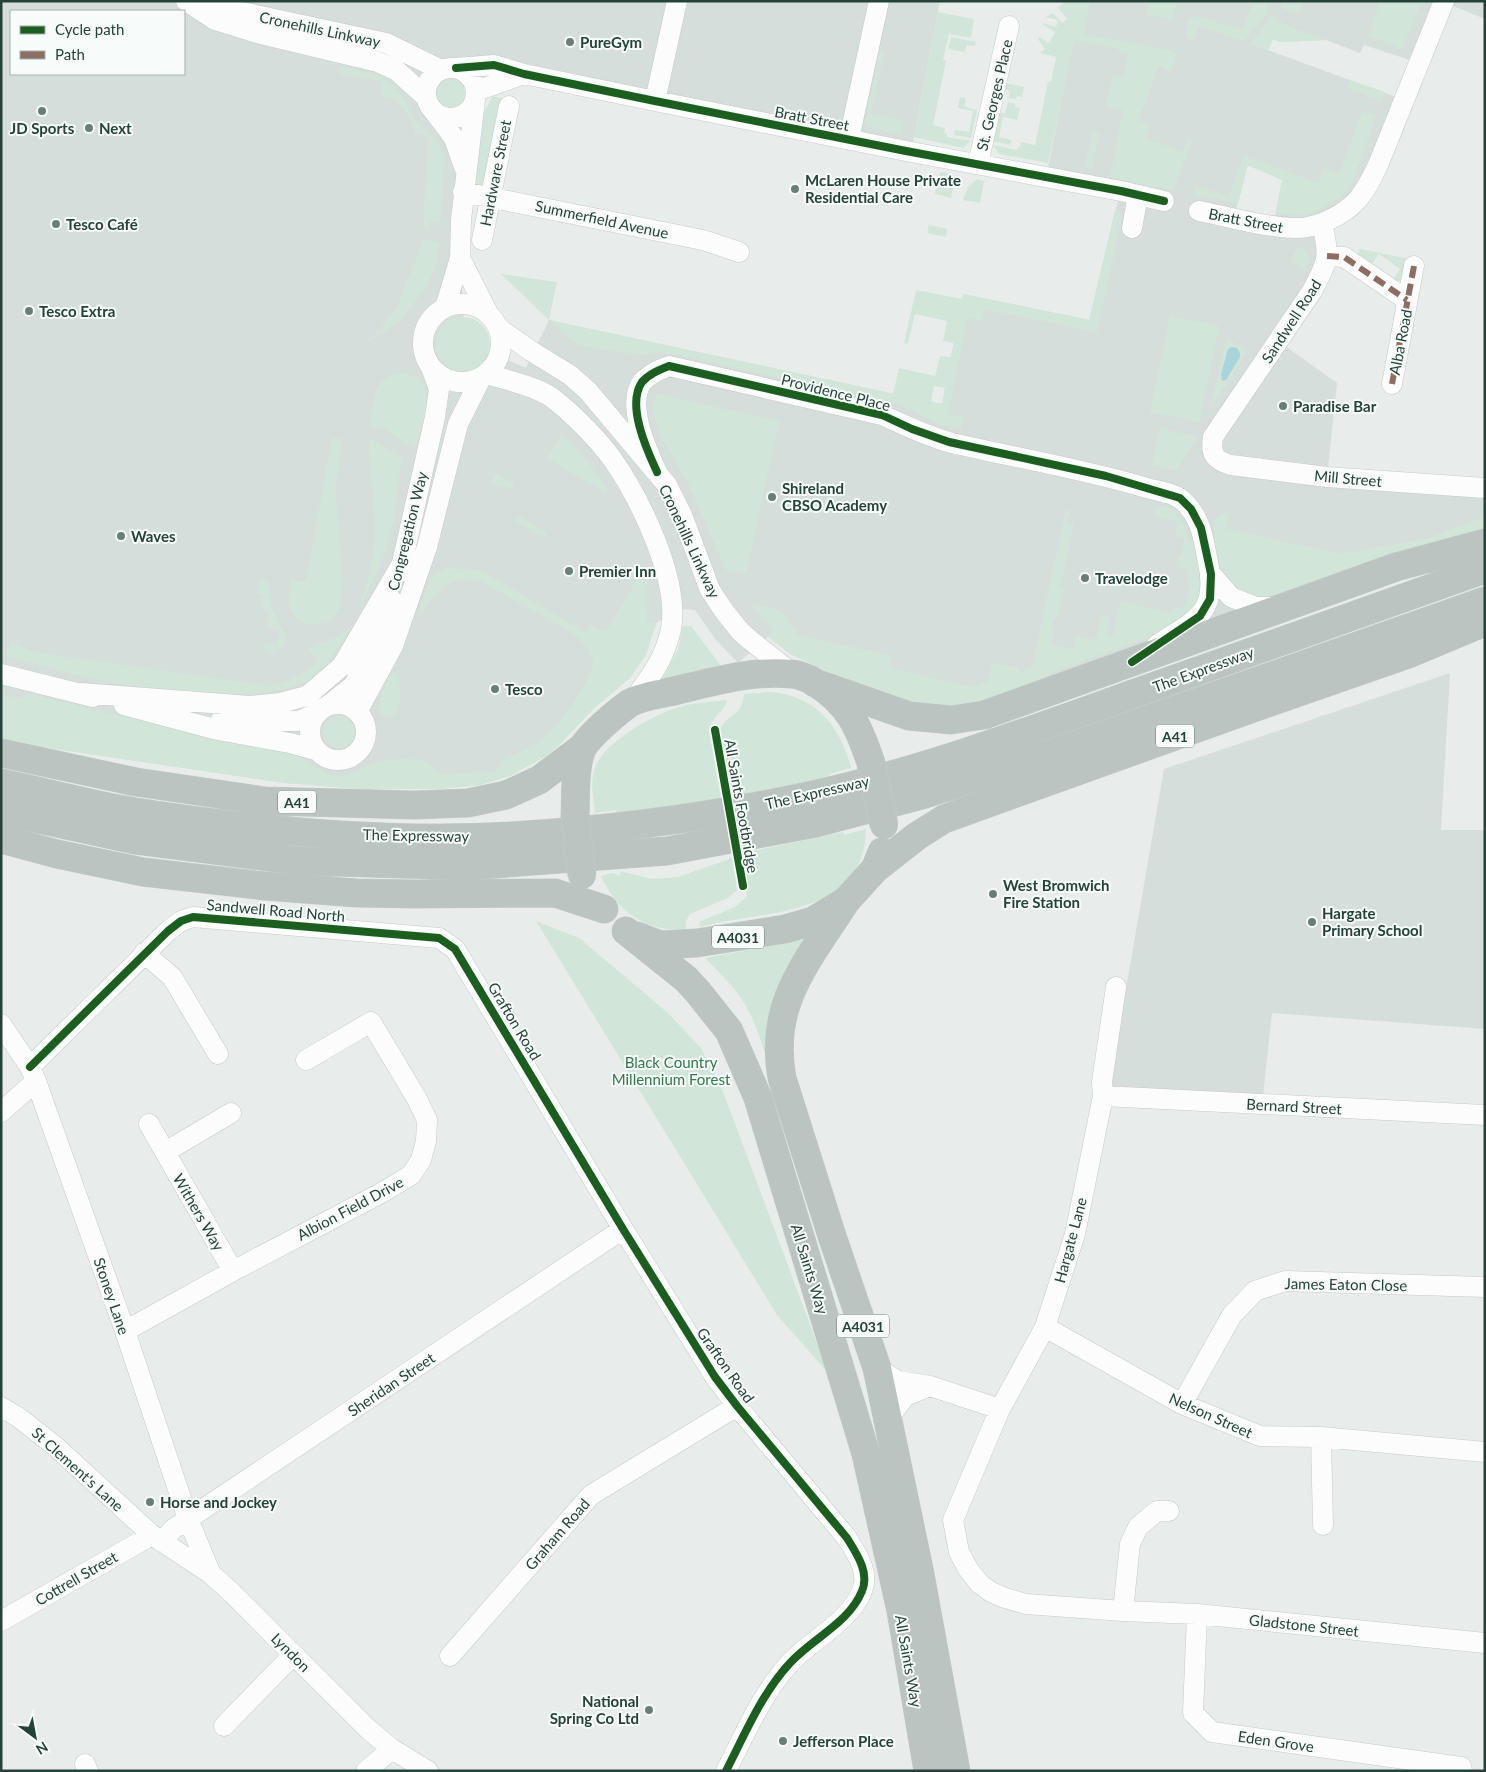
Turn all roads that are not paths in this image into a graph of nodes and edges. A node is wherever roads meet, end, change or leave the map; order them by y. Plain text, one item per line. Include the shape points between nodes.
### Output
1 (677, 1) edge
2 (879, 1) edge
3 (1444, 1) edge
4 (190, 3) edge
5 (1009, 26) dead end
6 (449, 69) junction
7 (524, 74) junction
8 (475, 96) junction
9 (656, 101) junction
10 (429, 102) junction
11 (509, 106) dead end
12 (849, 139) junction
13 (978, 164) junction
14 (466, 171) junction
15 (463, 192) junction
16 (1138, 195) junction
17 (490, 196) junction
18 (1164, 202) dead end
19 (1199, 211) dead end
20 (1322, 224) junction
21 (1132, 228) dead end
22 (482, 240) dead end
23 (739, 252) dead end
24 (1327, 256) junction
25 (460, 258) junction
26 (1414, 266) dead end
27 (1407, 300) junction
28 (445, 308) junction
29 (488, 313) junction
30 (500, 330) junction
31 (431, 367) junction
32 (484, 376) junction
33 (1392, 384) dead end
34 (1214, 456) joint
35 (657, 472) junction
36 (1485, 488) edge
37 (1485, 543) edge
38 (404, 560) junction
39 (1485, 569) edge
40 (1210, 574) junction
41 (1485, 601) edge
42 (1285, 606) junction
43 (1485, 622) edge
44 (1132, 662) junction
45 (1, 674) edge
46 (804, 678) junction
47 (81, 693) junction
48 (632, 702) junction
49 (322, 710) junction
50 (357, 712) junction
51 (156, 714) junction
52 (583, 747) junction
53 (316, 750) junction
54 (1, 752) edge
55 (1, 782) edge
56 (1, 811) edge
57 (1, 839) edge
58 (875, 869) junction
59 (846, 901) junction
60 (604, 910) junction
61 (626, 931) junction
62 (455, 949) joint
63 (144, 953) junction
64 (1116, 987) dead end
65 (1, 1024) edge
66 (209, 1051) dead end
67 (306, 1060) dead end
68 (33, 1074) junction
69 (1103, 1096) junction
70 (1, 1112) edge
71 (231, 1113) dead end
72 (1485, 1115) edge
73 (149, 1124) dead end
74 (165, 1152) junction
75 (623, 1230) junction
76 (233, 1271) junction
77 (1485, 1288) edge
78 (1045, 1327) junction
79 (125, 1331) junction
80 (877, 1368) junction
81 (930, 1386) junction
82 (1182, 1404) junction
83 (737, 1406) junction
84 (1, 1407) edge
85 (1000, 1409) junction
86 (888, 1419) junction
87 (1321, 1438) junction
88 (1485, 1452) edge
89 (1169, 1511) dead end
90 (188, 1519) junction
91 (1323, 1525) dead end
92 (157, 1538) junction
93 (211, 1574) junction
94 (1123, 1611) junction
95 (1197, 1614) junction
96 (1, 1621) edge
97 (1485, 1643) edge
98 (293, 1655) junction
99 (450, 1656) dead end
100 (224, 1726) dead end
101 (392, 1749) junction
102 (366, 1771) edge
103 (428, 1771) edge
104 (726, 1771) edge
105 (928, 1771) edge
106 (956, 1771) edge
107 (1462, 1771) edge

1 - 9 street
2 - 12 street
3 - 20 street via 1371,181 1346,212
4 - 6 street, Cronehills Linkway via 386,43
4 - 10 street, Cronehills Linkway via 214,20 378,62 396,70
5 - 13 street, St. Georges Place
6 - 7 street, Bratt Street via 494,65
6 - 8 street via 462,70 471,77
6 - 10 street via 434,75 429,81
7 - 8 street
7 - 9 street, Bratt Street
8 - 10 street via 468,111 453,117 444,116
8 - 14 street, Cronehills Linkway
9 - 12 street, Bratt Street
10 - 14 street, Cronehills Linkway via 454,138
11 - 17 street, Hardware Street
12 - 13 street, Bratt Street
13 - 16 street, Bratt Street
14 - 15 street, Cronehills Linkway
15 - 17 street, Summerfield Avenue
15 - 25 street, Cronehills Linkway
16 - 18 street, Bratt Street
16 - 21 street
17 - 22 street, Hardware Street
17 - 23 street, Summerfield Avenue via 702,240
19 - 20 street, Bratt Street via 1296,229
20 - 24 street, Sandwell Road
24 - 27 street, Alba Road via 1344,257
24 - 34 street, Sandwell Road via 1312,292 1213,437
25 - 28 street, Cronehills Linkway
25 - 29 street, Cronehills Linkway
26 - 27 street, Alba Road
27 - 33 street, Alba Road
28 - 29 street via 463,303 480,307
28 - 31 street, Cronehills Linkway via 430,320 424,334 423,344
29 - 30 street, Cronehills Linkway
30 - 32 street via 500,355
30 - 35 street, Cronehills Linkway via 570,375 588,391
31 - 32 street, Cronehills Linkway via 454,381 470,382
31 - 38 street, Congregation Way via 439,389
32 - 48 street, Cronehills Linkway via 549,396 573,415 612,459 643,512 666,569 672,616 668,643 658,666
32 - 50 street, Congregation Way via 458,424 427,547 392,646
34 - 36 street, Mill Street via 1231,465 1327,477
35 - 40 street, Providence Place via 643,438 637,397 642,383 650,375 669,366 882,415 949,442 1106,476 1180,498 1191,509 1201,528
35 - 46 street, Cronehills Linkway via 682,515 710,590 724,611 750,640
37 - 42 highway via 1396,567
38 - 47 street via 342,666 306,696 250,706
38 - 49 street, Congregation Way via 381,628 354,685
39 - 55 highway, The Expressway / A41 via 1022,734 913,769 811,795 697,817 510,836 401,837 263,829 132,812
40 - 42 street via 1231,597 1256,607
40 - 44 street, Providence Place via 1210,598 1200,616
41 - 56 highway, The Expressway / A41 via 1055,752 922,795 816,823 667,851 468,866 302,861 135,840
42 - 44 highway
43 - 58 highway, A41 via 1411,654 944,819
44 - 46 highway via 984,714 951,720 909,716
45 - 47 street, Congregation Way
46 - 48 highway, A4031 via 762,674 731,678
46 - 58 highway, A4031, bridge via 838,702 862,734 884,825 885,842
47 - 51 street, Congregation Way
48 - 52 highway, A4031 via 604,724
49 - 50 street, Congregation Way via 343,705
49 - 51 street, Congregation Way via 298,721 242,721
49 - 53 street via 310,727
50 - 53 street, Congregation Way via 366,732 358,751 337,760
51 - 53 street, Congregation Way
52 - 54 highway, A41 via 538,780 506,795 468,803 414,805 265,801 136,782
52 - 60 highway, A4031, bridge via 576,777 582,876
57 - 60 highway via 143,872 356,893 555,892
58 - 59 highway, A4031
59 - 61 highway, A4031 via 813,921 710,942 660,945
59 - 80 highway, All Saints Way / A4031 via 794,983 779,1033 779,1059 782,1078 832,1236
60 - 61 highway, A4031
61 - 105 highway, All Saints Way / A4031 via 686,979 729,1031 758,1098 866,1454 901,1611
62 - 63 street, Sandwell Road North via 439,938 193,917 174,926
62 - 75 street, Grafton Road
63 - 66 street via 172,977
63 - 68 street, Sandwell Road North
64 - 69 street, Hargate Lane via 1102,1082
65 - 68 street, Stoney Lane
67 - 76 street, Albion Field Drive via 371,1022 427,1120 426,1141 420,1160 412,1175
68 - 70 street, Sandwell Road North
68 - 79 street, Stoney Lane
69 - 72 street, Bernard Street
69 - 78 street, Hargate Lane via 1075,1234
71 - 74 street
73 - 74 street, Withers Way
74 - 76 street, Withers Way
75 - 83 street, Grafton Road via 714,1377
75 - 90 street, Sheridan Street
76 - 79 street, Albion Field Drive
77 - 82 street, James Eaton Close via 1285,1281 1255,1291 1232,1315
78 - 82 street, Nelson Street
78 - 85 street, Hargate Lane
79 - 90 street, Stoney Lane
80 - 81 street via 898,1380
80 - 86 highway, All Saints Way / A4031
81 - 85 street
81 - 86 street via 905,1396
82 - 87 street, Nelson Street via 1260,1436
83 - 99 street, Graham Road via 591,1495
83 - 104 street, Grafton Road via 847,1538 861,1562 864,1576 863,1589 852,1610 790,1663 772,1684
84 - 92 street, St Clement's Lane via 55,1446
85 - 94 street, Gladstone Street via 953,1520 959,1552 968,1569 991,1592 1026,1604
86 - 106 highway, All Saints Way / A4031
87 - 88 street, Nelson Street
87 - 91 street
89 - 94 street via 1157,1511 1138,1527 1130,1544
90 - 92 street, Sheridan Street
90 - 93 street, Stoney Lane
92 - 93 street, Lyndon
92 - 96 street, Cottrell Street
93 - 98 street, Lyndon
94 - 95 street, Gladstone Street
95 - 97 street, Gladstone Street
95 - 107 street, Eden Grove via 1193,1713 1212,1732 1461,1767
98 - 100 street
98 - 101 street, Lyndon
101 - 102 street
101 - 103 street, Lyndon

